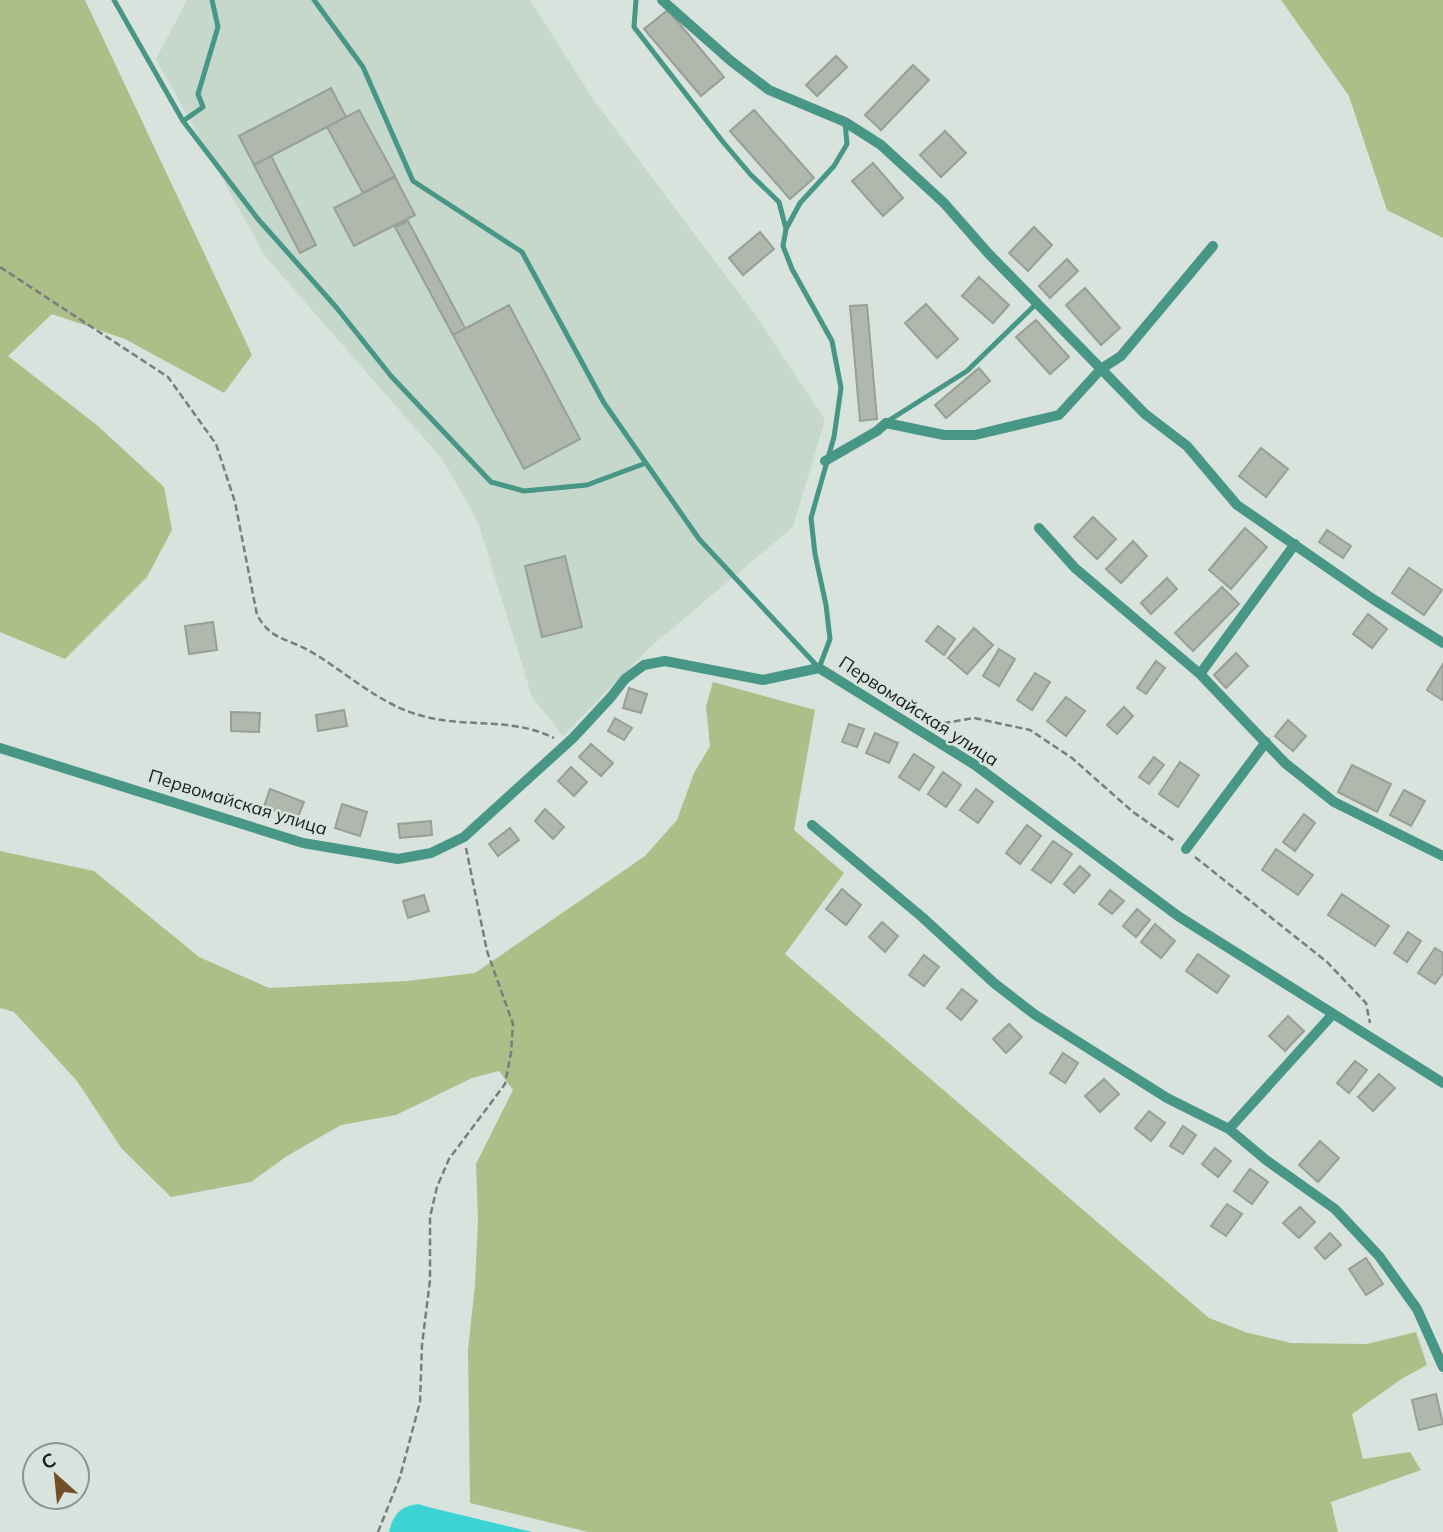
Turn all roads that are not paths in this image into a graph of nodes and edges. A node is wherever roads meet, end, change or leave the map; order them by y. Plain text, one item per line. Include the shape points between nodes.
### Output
1 (114, 0) edge
2 (212, 0) edge
3 (314, 0) edge
4 (636, 0) edge
5 (662, 0) edge
6 (183, 121) junction
7 (845, 121) junction
8 (786, 229) junction
9 (1213, 246) dead end
10 (1037, 303) junction
11 (1101, 369) junction
12 (886, 423) junction
13 (825, 461) junction
14 (646, 463) junction
15 (1039, 528) dead end
16 (1295, 544) junction
17 (1443, 643) edge
18 (819, 668) junction
19 (1200, 674) junction
20 (1266, 741) junction
21 (0, 748) edge
22 (812, 825) dead end
23 (1186, 849) road end
24 (1443, 856) edge
25 (1333, 1014) junction
26 (1443, 1083) edge
27 (1229, 1129) junction
28 (1443, 1367) edge

1 - 6 lane
2 - 6 lane via 218,27 198,94 203,107
3 - 14 lane via 363,67 413,181 522,252 604,403
4 - 8 lane via 634,27 723,142 779,202
5 - 7 street via 769,89
6 - 14 lane via 281,248 491,482 524,491 587,485
7 - 8 lane via 847,144 834,166 800,203
7 - 10 street via 881,145 944,203
8 - 13 lane via 783,246 832,341 841,388
9 - 11 street via 1121,356
10 - 11 street
10 - 12 lane via 967,371
11 - 12 street via 1059,415 975,435 944,435
11 - 16 street via 1145,414 1187,446 1237,505
12 - 13 street
13 - 18 lane via 811,518 830,639
14 - 18 lane via 699,539
15 - 19 street via 1075,568
16 - 17 street
16 - 19 street
18 - 21 street, Первомайская улица via 763,680 665,661 643,665 566,744 464,837 431,853 398,859 303,842
18 - 25 street, Первомайская улица via 975,765 1178,916
19 - 20 street
20 - 23 street
20 - 24 street via 1285,763 1334,802
22 - 27 street via 1034,1014 1167,1098
25 - 26 street, Первомайская улица
25 - 27 street
27 - 28 street via 1335,1209 1379,1256 1417,1310

